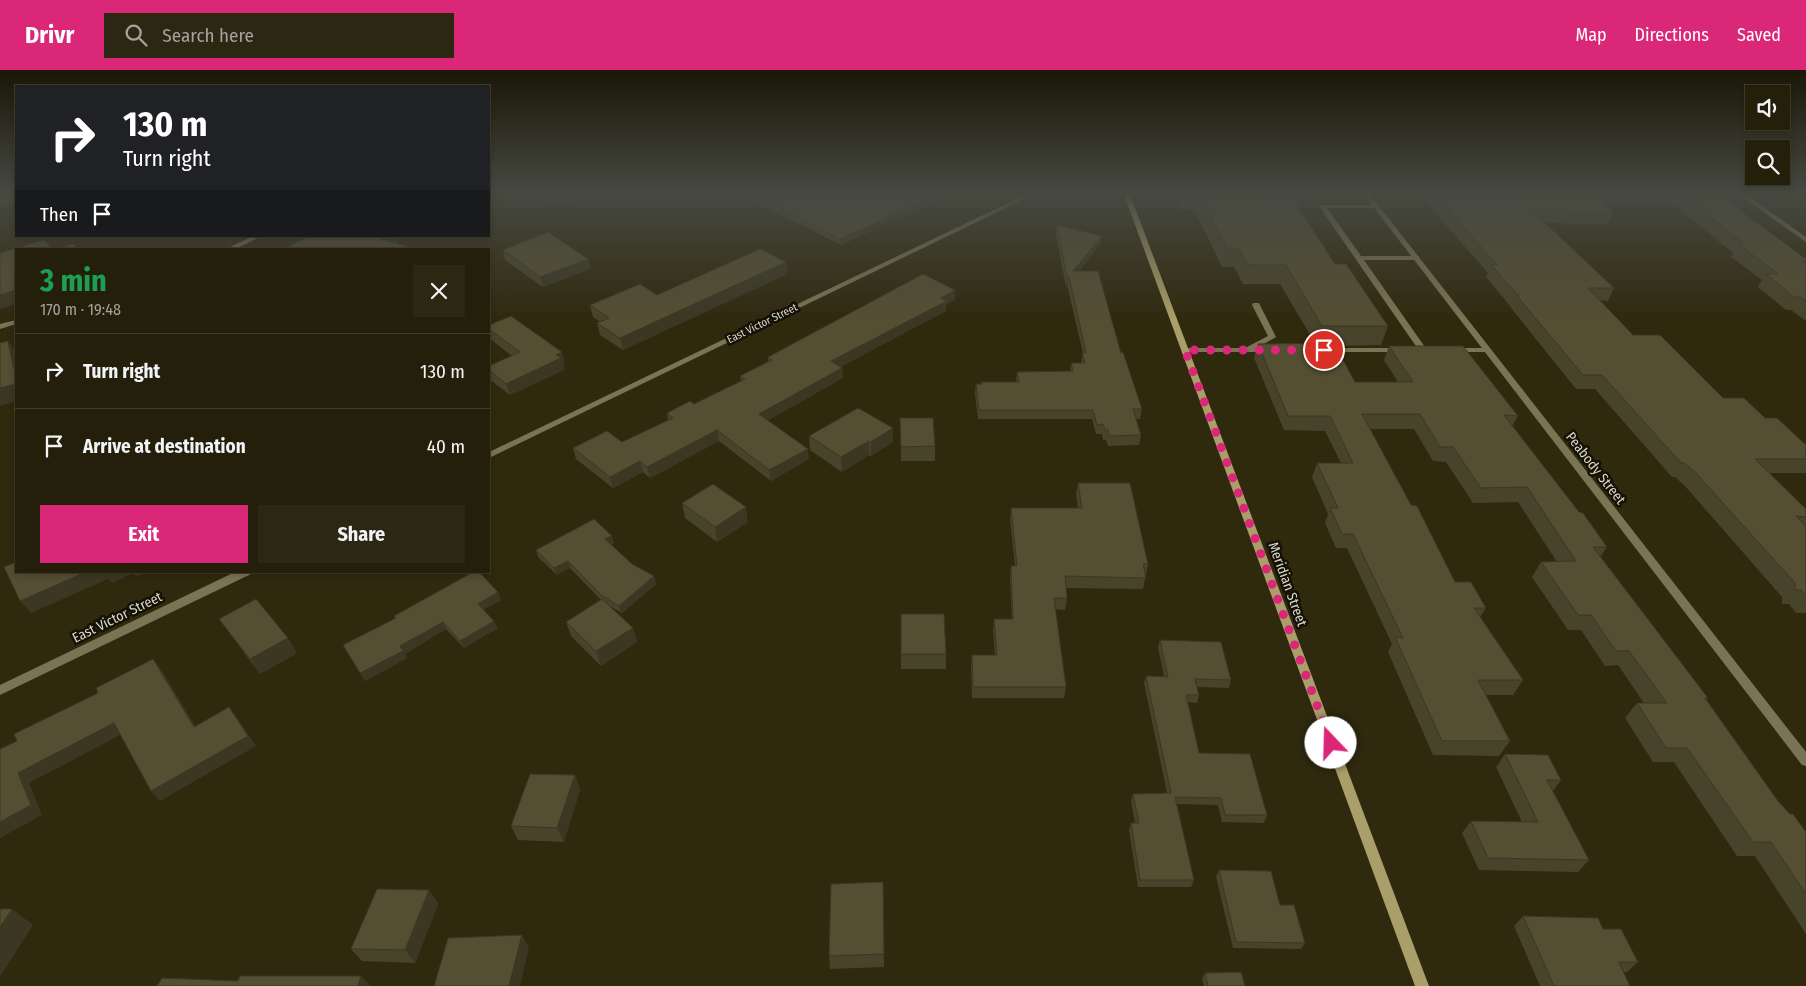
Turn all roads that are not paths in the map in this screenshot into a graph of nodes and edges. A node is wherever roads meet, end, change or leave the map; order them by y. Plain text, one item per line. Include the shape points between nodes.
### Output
1 (947, 235) edge
2 (1142, 235) edge
3 (1342, 235) edge
4 (1398, 235) edge
5 (257, 237) edge
6 (231, 248) edge
7 (1358, 258) junction
8 (1416, 258) junction
9 (1256, 305) dead end
10 (15, 322) edge
11 (0, 328) edge
12 (1185, 350) junction
13 (1246, 350) junction
14 (1275, 350) edge
15 (1315, 350) edge
16 (1423, 350) junction
17 (1432, 350) edge
18 (1442, 350) edge
19 (1488, 350) junction
20 (490, 455) edge
21 (243, 573) edge
22 (0, 690) edge
23 (1806, 762) edge
24 (1422, 986) edge

1 - 20 street, East Victor Street
2 - 12 main road, Meridian Street
3 - 7 street
4 - 8 street, Peabody Street
5 - 6 street
7 - 8 street
7 - 16 street
8 - 19 street, Peabody Street
9 - 13 street via 1272,337
10 - 11 street
12 - 13 street
12 - 24 main road, Meridian Street
13 - 14 street
15 - 16 street
16 - 17 street
18 - 19 street
19 - 23 street, Peabody Street
21 - 22 street, East Victor Street

